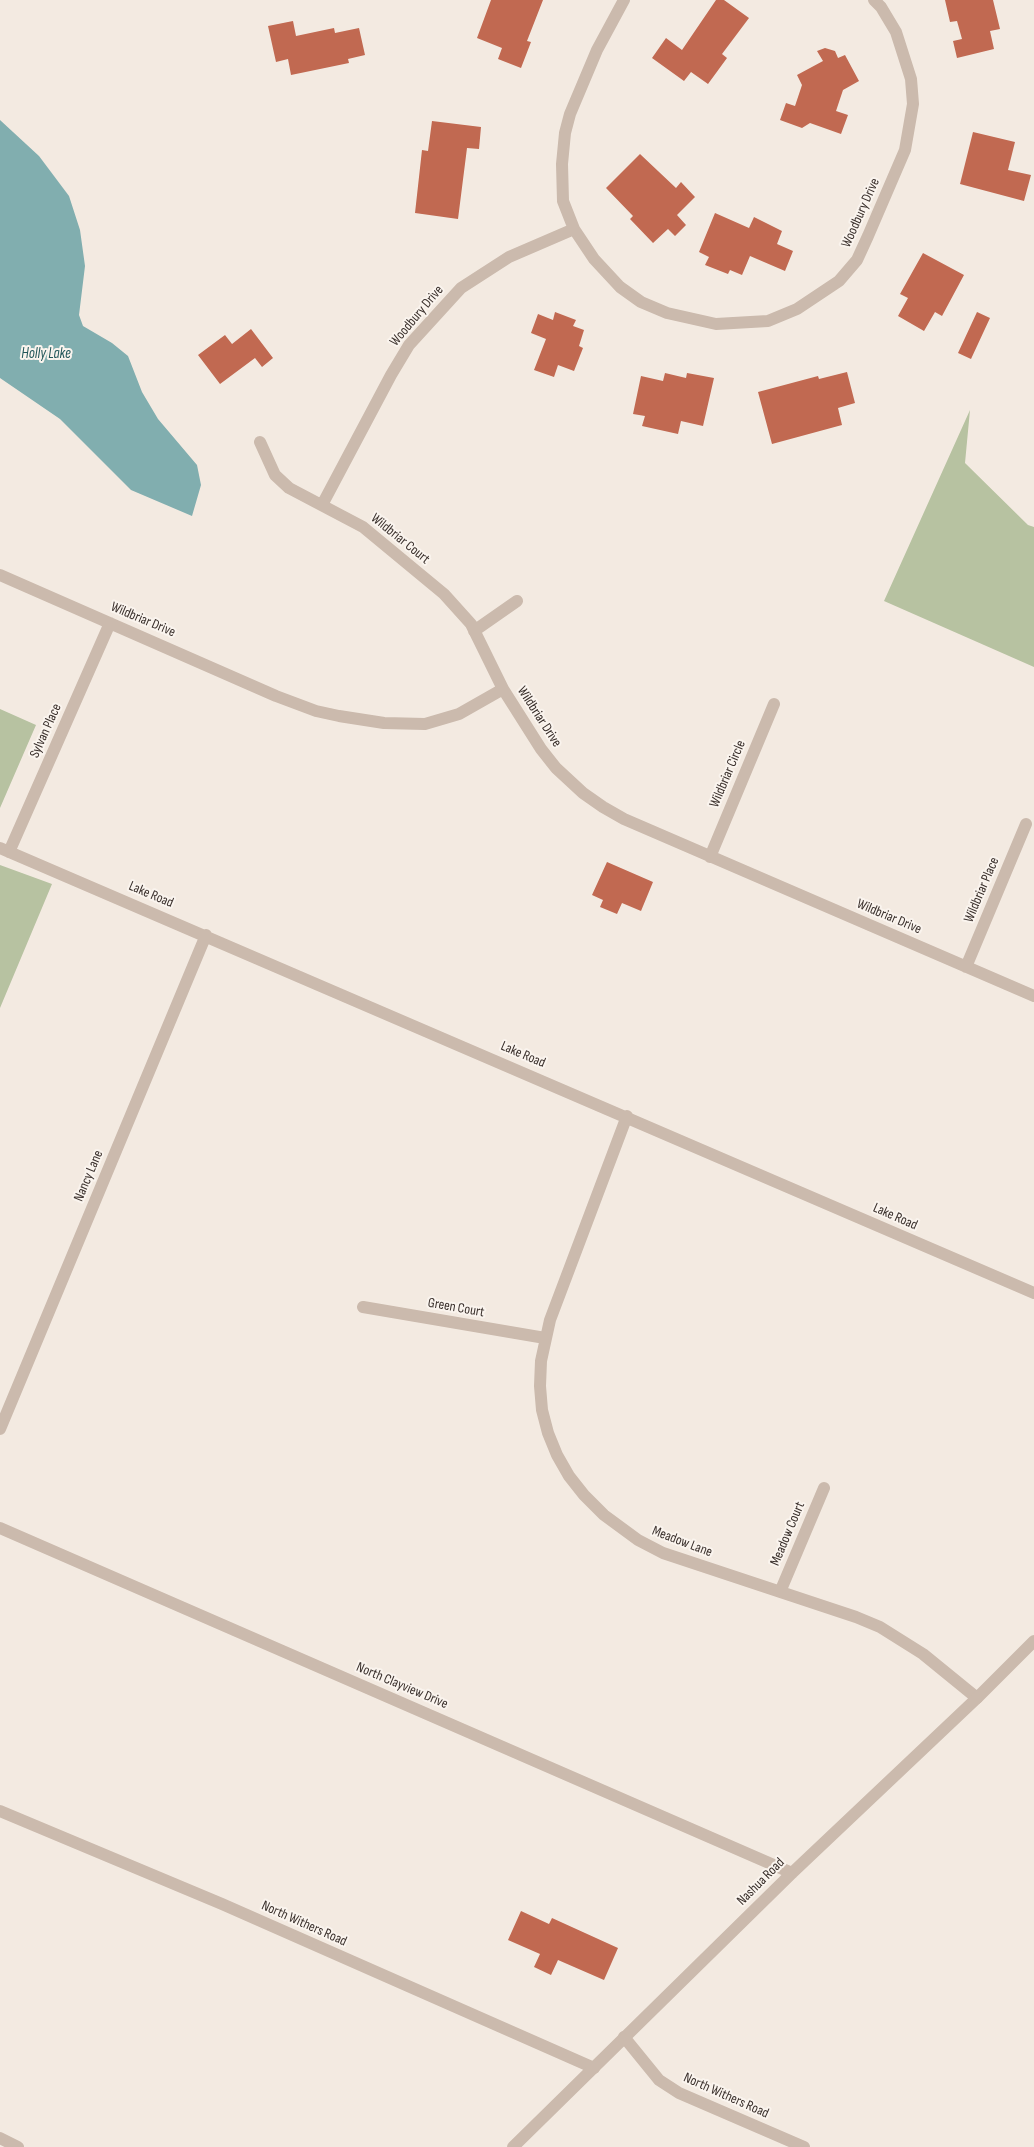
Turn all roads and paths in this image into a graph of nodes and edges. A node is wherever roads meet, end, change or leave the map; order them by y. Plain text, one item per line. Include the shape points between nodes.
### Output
1 (624, 0) edge
2 (874, 0) edge
3 (574, 228) junction
4 (260, 442) dead end
5 (322, 505) junction
6 (0, 575) edge
7 (517, 601) dead end
8 (110, 623) junction
9 (474, 631) junction
10 (503, 689) junction
11 (774, 704) dead end
12 (1026, 824) dead end
13 (5, 850) edge
14 (710, 856) junction
15 (206, 935) junction
16 (966, 967) junction
17 (1034, 996) edge
18 (627, 1116) junction
19 (1034, 1293) edge
20 (363, 1307) dead end
21 (545, 1338) junction
22 (0, 1429) edge
23 (824, 1488) dead end
24 (0, 1528) edge
25 (780, 1592) junction
26 (1034, 1641) edge
27 (977, 1698) junction
28 (0, 1811) edge
29 (792, 1873) junction
30 (624, 2038) junction
31 (594, 2068) junction
32 (0, 2138) edge
33 (18, 2147) edge
34 (513, 2147) edge
35 (804, 2147) edge

1 - 3 street, Woodbury Drive via 586,74 565,133 563,201
2 - 3 street, Woodbury Drive via 896,32 911,79 913,104 902,157 857,260 839,281 797,309 768,321 716,324 667,313 642,302 620,287 594,259
3 - 5 street, Woodbury Drive via 509,257 460,288 409,345
4 - 5 street, Wildbriar Court via 275,475 289,488
5 - 9 street, Wildbriar Court via 363,527 444,594
6 - 8 street, Wildbriar Drive
7 - 9 street
8 - 10 street, Wildbriar Drive via 294,704 361,721 424,724 459,714
8 - 13 street, Sylvan Place
9 - 10 street, Wildbriar Court
10 - 14 street, Wildbriar Drive via 541,749 583,793 624,819
11 - 14 street, Wildbriar Circle
12 - 16 street, Wildbriar Place
13 - 15 street, Lake Road
14 - 16 street, Wildbriar Drive
15 - 18 street, Lake Road
15 - 22 street, Nancy Lane
16 - 17 street, Wildbriar Drive
18 - 19 street, Lake Road
18 - 21 street, Meadow Lane
20 - 21 street, Green Court
21 - 25 street, Meadow Lane via 540,1386 542,1410 557,1455 584,1495 626,1533 663,1553
23 - 25 street, Meadow Court
24 - 29 street, North Clayview Drive
25 - 27 street, Meadow Lane via 880,1627 923,1654
26 - 27 street, Nashua Road
27 - 29 street, Nashua Road
28 - 31 street, North Withers Road via 222,1904
29 - 30 street, Nashua Road
30 - 31 street, Nashua Road
30 - 35 street, North Withers Road via 659,2080 679,2093
31 - 34 street, Nashua Road
32 - 33 street

